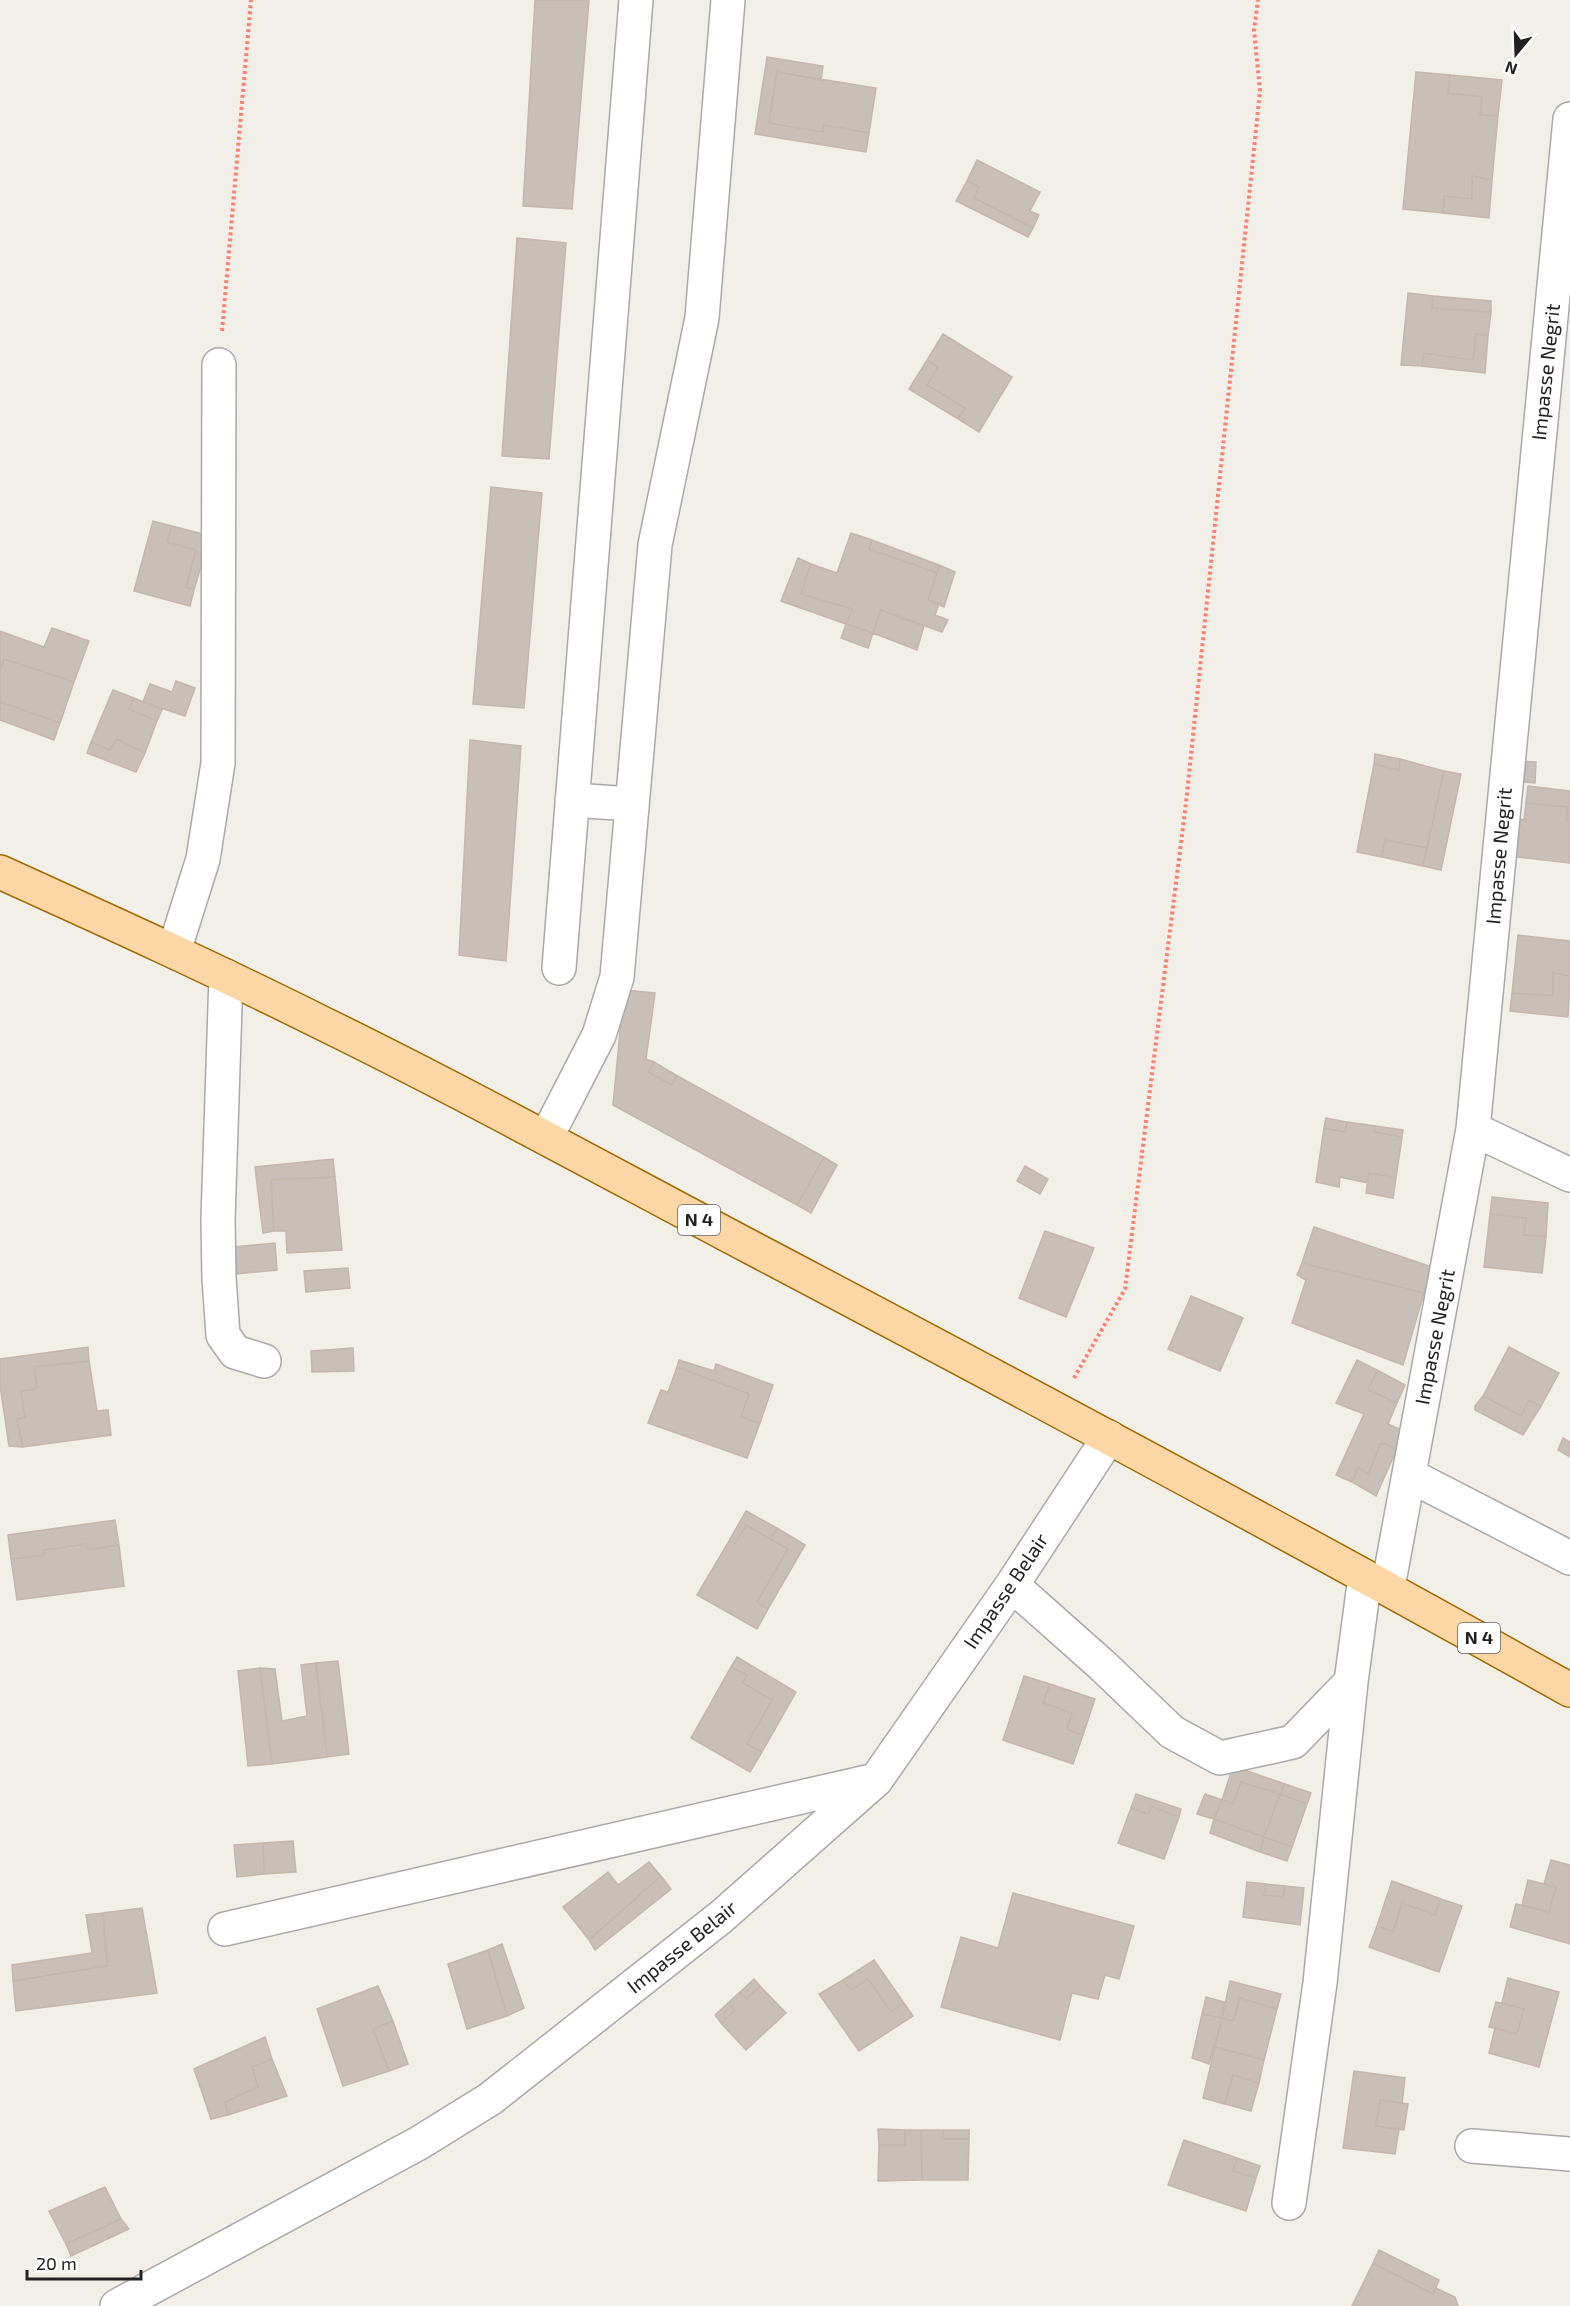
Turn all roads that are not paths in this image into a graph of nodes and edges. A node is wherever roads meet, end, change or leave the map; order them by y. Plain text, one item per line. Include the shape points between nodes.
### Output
1 (636, 0) edge
2 (728, 0) edge
3 (1570, 119) edge
4 (219, 365) road end
5 (572, 800) junction
6 (632, 804) junction
7 (0, 873) edge
8 (174, 951) junction
9 (559, 968) dead end
10 (226, 976) junction
11 (1473, 1129) junction
12 (546, 1138) junction
13 (1570, 1175) edge
14 (264, 1361) dead end
15 (1108, 1437) junction
16 (1409, 1475) junction
17 (1570, 1558) edge
18 (1376, 1582) junction
19 (1012, 1585) junction
20 (1351, 1682) junction
21 (1570, 1690) edge
22 (876, 1780) junction
23 (225, 1929) dead end
24 (1472, 2146) dead end
25 (1570, 2154) edge
26 (1289, 2203) dead end
27 (117, 2306) edge

1 - 5 street
2 - 6 street via 702,318 655,545
3 - 11 street, Impasse Negrit
4 - 8 street via 218,764 203,859
5 - 6 street
5 - 9 street
6 - 12 street via 617,977 599,1035
7 - 8 main road, N 4
8 - 10 main road, N 4
10 - 12 main road, N 4
10 - 14 street via 218,1219 223,1335 235,1352
11 - 13 street
11 - 16 street, Impasse Negrit
12 - 15 main road, N 4
15 - 18 main road, N 4
15 - 19 street, Impasse Belair
16 - 17 street
16 - 18 street, Impasse Negrit
18 - 20 street, Impasse Negrit
18 - 21 main road, N 4
19 - 20 street via 1172,1732 1220,1758 1293,1742
19 - 22 street, Impasse Belair
20 - 26 street, Impasse Negrit via 1320,1983
22 - 23 street
22 - 27 street, Impasse Belair via 721,1917 490,2099 419,2144
24 - 25 street

